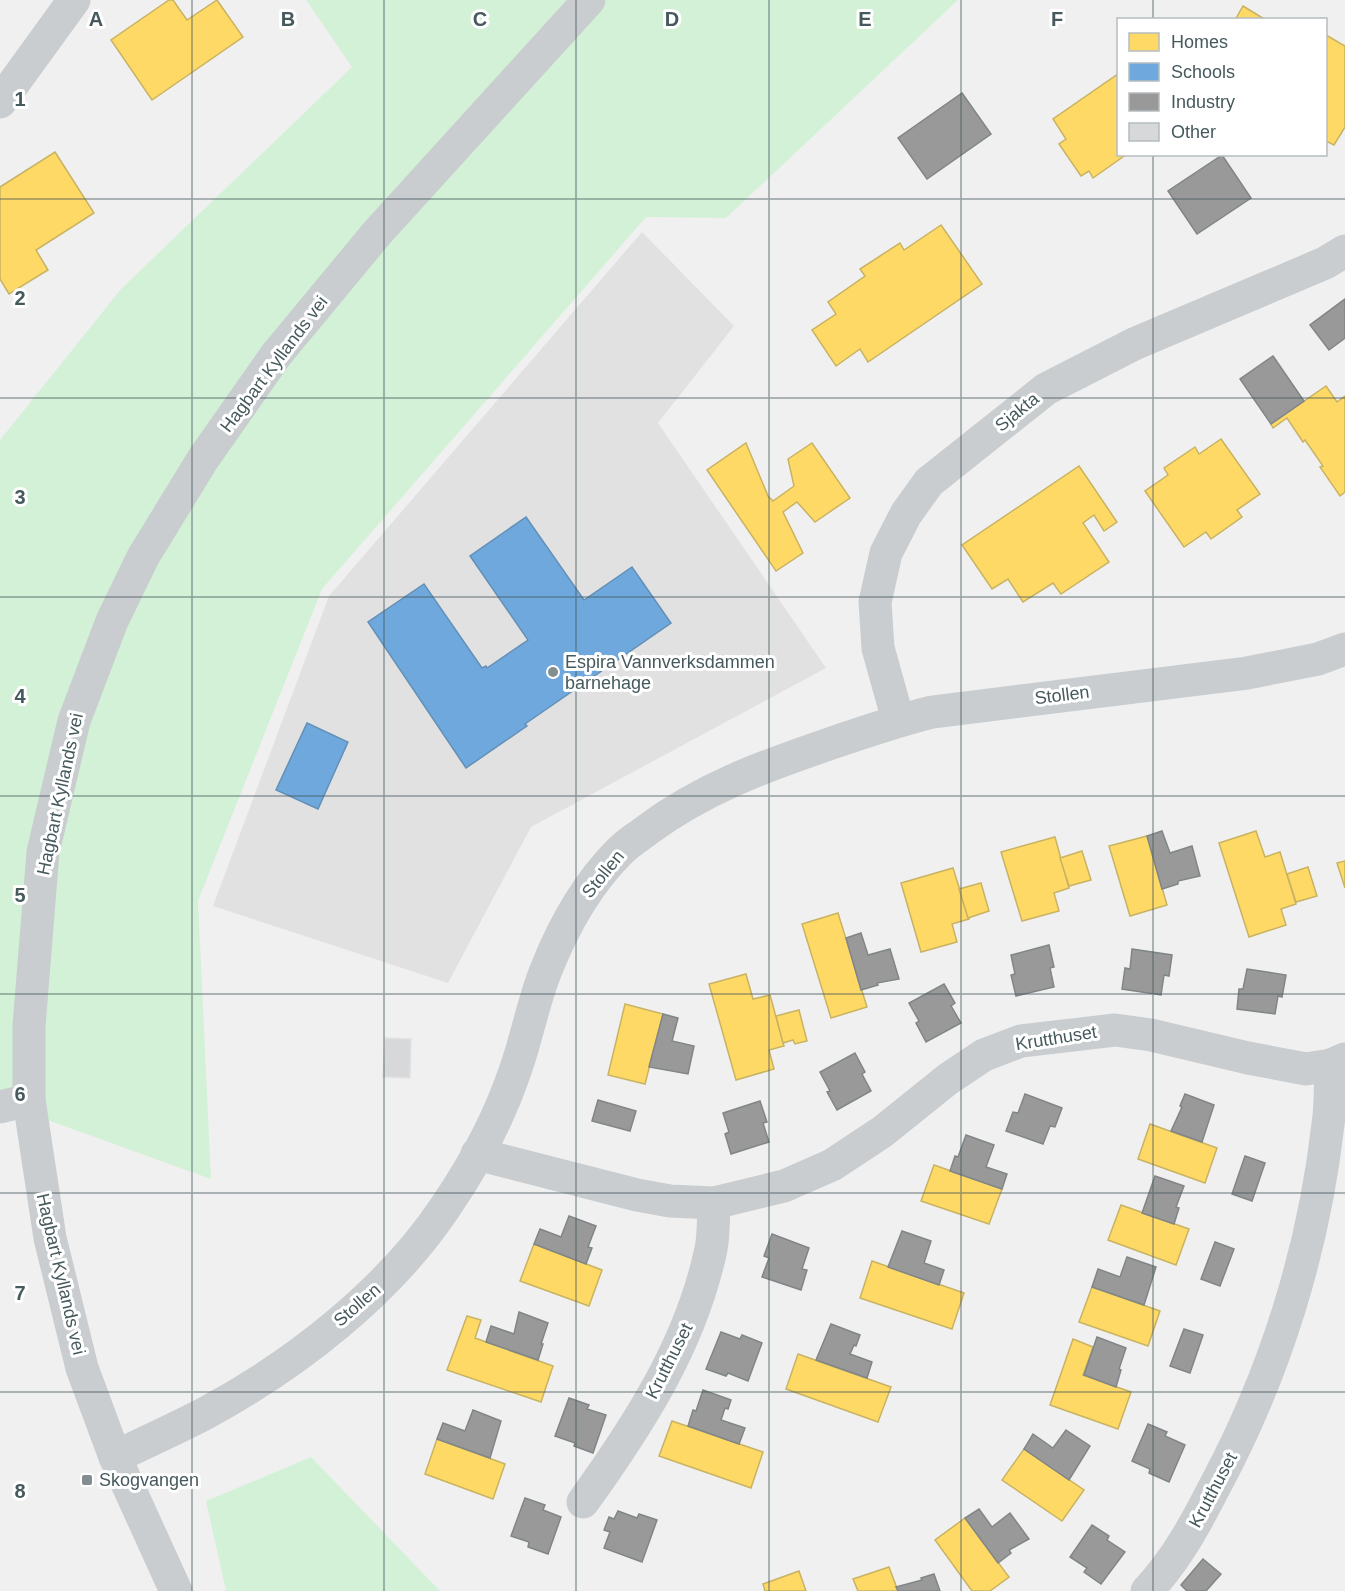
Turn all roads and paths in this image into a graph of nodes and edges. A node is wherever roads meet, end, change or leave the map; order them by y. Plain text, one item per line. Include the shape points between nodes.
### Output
1 (74, 0) edge
2 (589, 0) edge
3 (0, 102) edge
4 (1345, 251) edge
5 (1345, 649) edge
6 (898, 720) junction
7 (1338, 1062) edge
8 (15, 1103) edge
9 (477, 1154) junction
10 (714, 1203) junction
11 (115, 1457) junction
12 (583, 1502) dead end
13 (176, 1591) edge
14 (1147, 1591) edge

1 - 3 street
2 - 8 street, Hagbart Kyllands vei via 376,232 276,355 203,459 143,557 112,621 74,721 44,852 29,1026
4 - 6 street, Sjakta via 1325,264 1134,344 1046,388 928,482 885,553 875,602 878,648
5 - 6 street, Stollen via 1318,659 1247,673 985,704
6 - 9 street, Stollen via 722,784 669,814 621,850 592,884 569,921 546,971 514,1074
7 - 10 street, Krutthuset via 1306,1069 1115,1030 1022,1041 984,1056 948,1079 882,1132 832,1165 784,1186
7 - 14 street, Krutthuset via 1314,1208 1299,1273 1269,1366 1241,1438 1187,1540
8 - 11 street, Hagbart Kyllands vei via 82,1368
9 - 10 street, Krutthuset via 637,1195
9 - 11 street, Stollen via 447,1205 406,1260 349,1313 261,1380 205,1413
10 - 12 street, Krutthuset via 712,1247 685,1336 615,1456
11 - 13 street, Hagbart Kyllands vei

